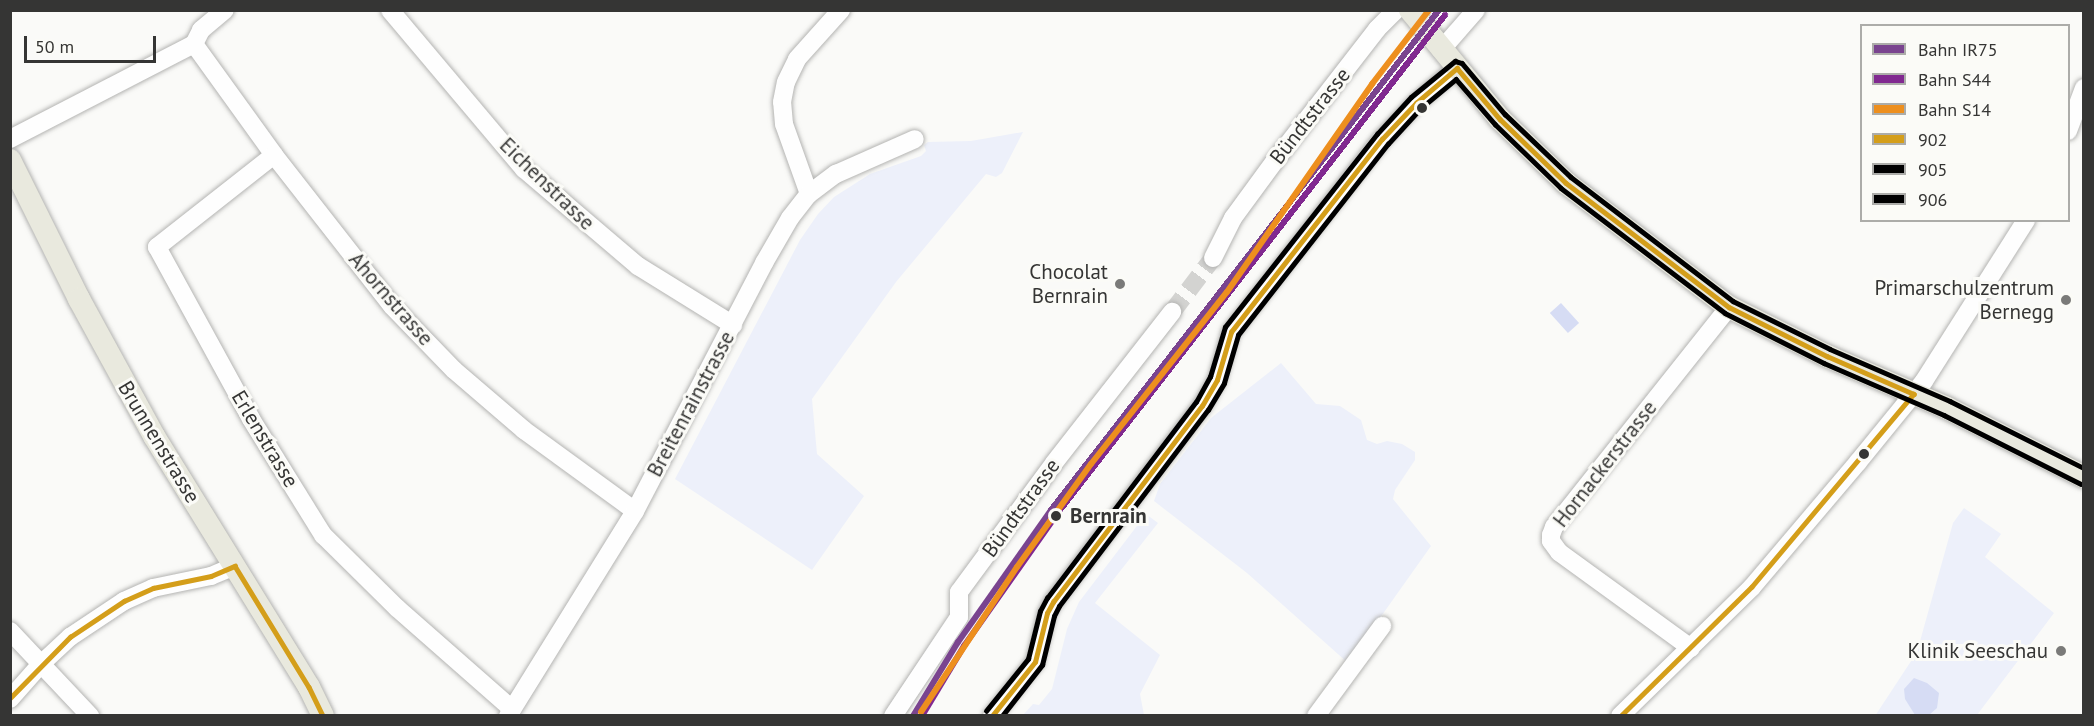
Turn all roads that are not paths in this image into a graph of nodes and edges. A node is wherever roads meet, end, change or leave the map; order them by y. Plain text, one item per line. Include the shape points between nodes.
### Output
1 (225, 10) edge
2 (390, 10) edge
3 (841, 10) edge
4 (1396, 10) edge
5 (1410, 10) edge
6 (1476, 10) edge
7 (194, 44) junction
8 (1441, 50) junction
9 (1457, 68) junction
10 (2084, 88) edge
11 (2070, 126) edge
12 (10, 139) edge
13 (915, 139) dead end
14 (274, 155) junction
15 (10, 160) edge
16 (809, 194) junction
17 (2025, 222) edge
18 (1213, 258) tunnel mouth
19 (1729, 307) junction
20 (1172, 312) tunnel mouth
21 (733, 325) junction
22 (1914, 394) junction
23 (2084, 477) edge
24 (635, 511) junction
25 (235, 566) junction
26 (1382, 626) dead end
27 (10, 631) edge
28 (1691, 648) junction
29 (41, 664) junction
30 (10, 699) edge
31 (510, 712) edge
32 (90, 716) edge
33 (323, 716) edge
34 (893, 716) edge
35 (992, 716) edge
36 (1316, 716) edge
37 (1620, 716) edge

1 - 7 street via 201,30
2 - 21 street, Eichenstrasse via 524,169 638,266
3 - 16 street via 798,59 786,82 782,102 784,124
4 - 18 street, Bündtstrasse via 1274,162 1233,218
5 - 8 main road
6 - 8 street
7 - 12 street
7 - 14 street, Ahornstrasse
8 - 9 main road
9 - 19 main road via 1500,119 1566,183
9 - 35 street via 1382,139 1231,332 1217,380 1202,406 1053,602 1035,662
10 - 11 street
13 - 16 street, Breitenrainstrasse via 856,163
14 - 24 street, Ahornstrasse via 392,306 454,370 524,430
14 - 31 street, Erlenstrasse via 157,247 251,419 323,535
15 - 25 main road, Brunnenstrasse via 90,321 154,436
16 - 21 street, Breitenrainstrasse via 764,262
17 - 22 street
19 - 22 main road
19 - 28 street, Hornackerstrasse via 1551,535 1559,552
20 - 34 street, Bündtstrasse via 959,592 958,618
21 - 24 street, Breitenrainstrasse
22 - 23 main road
22 - 28 street via 1752,587
24 - 31 street, Breitenrainstrasse
25 - 29 street via 212,576 153,588 124,601 70,637
25 - 33 main road, Brunnenstrasse
26 - 36 street
27 - 29 street
28 - 37 street
29 - 30 street
29 - 32 street

